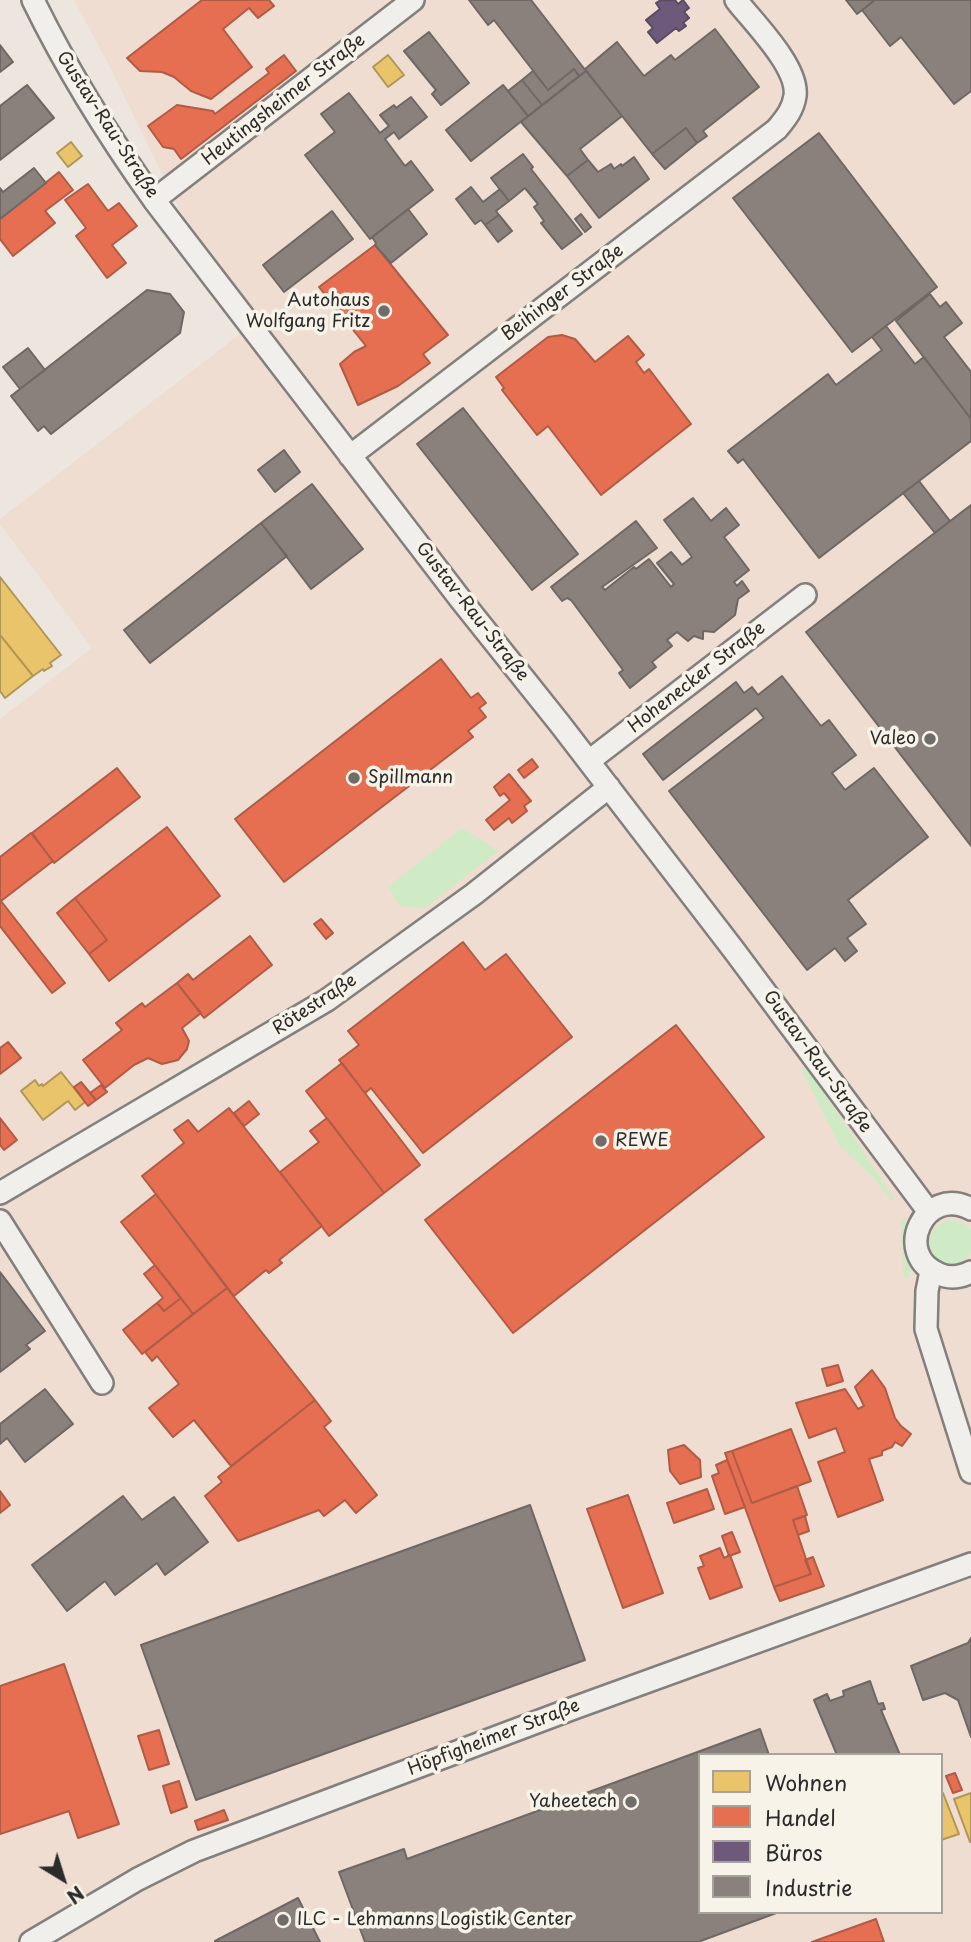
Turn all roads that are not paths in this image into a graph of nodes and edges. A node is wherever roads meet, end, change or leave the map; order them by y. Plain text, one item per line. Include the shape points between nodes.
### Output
1 (33, 0) edge
2 (413, 0) edge
3 (736, 0) edge
4 (155, 200) junction
5 (350, 456) junction
6 (805, 596) dead end
7 (589, 761) junction
8 (609, 787) junction
9 (0, 1193) edge
10 (971, 1209) edge
11 (929, 1212) junction
12 (0, 1221) edge
13 (931, 1270) junction
14 (971, 1272) edge
15 (102, 1382) dead end
16 (971, 1472) edge
17 (971, 1564) edge
18 (31, 1942) edge

1 - 4 street, Gustav-Rau-Straße via 112,140
2 - 4 street, Heutingsheimer Straße
3 - 5 street, Beihinger Straße via 788,66 795,96 789,115 777,129
4 - 5 street, Gustav-Rau-Straße
5 - 7 street, Gustav-Rau-Straße
6 - 7 street, Hohenecker Straße
7 - 8 street, Gustav-Rau-Straße
8 - 9 street, Rötestraße via 474,894 327,1000
8 - 11 street, Gustav-Rau-Straße
10 - 11 street via 952,1203
11 - 13 street via 915,1242
12 - 15 street
13 - 14 street via 955,1277
13 - 16 street via 926,1329
17 - 18 street, Höpfigheimer Straße via 194,1851

